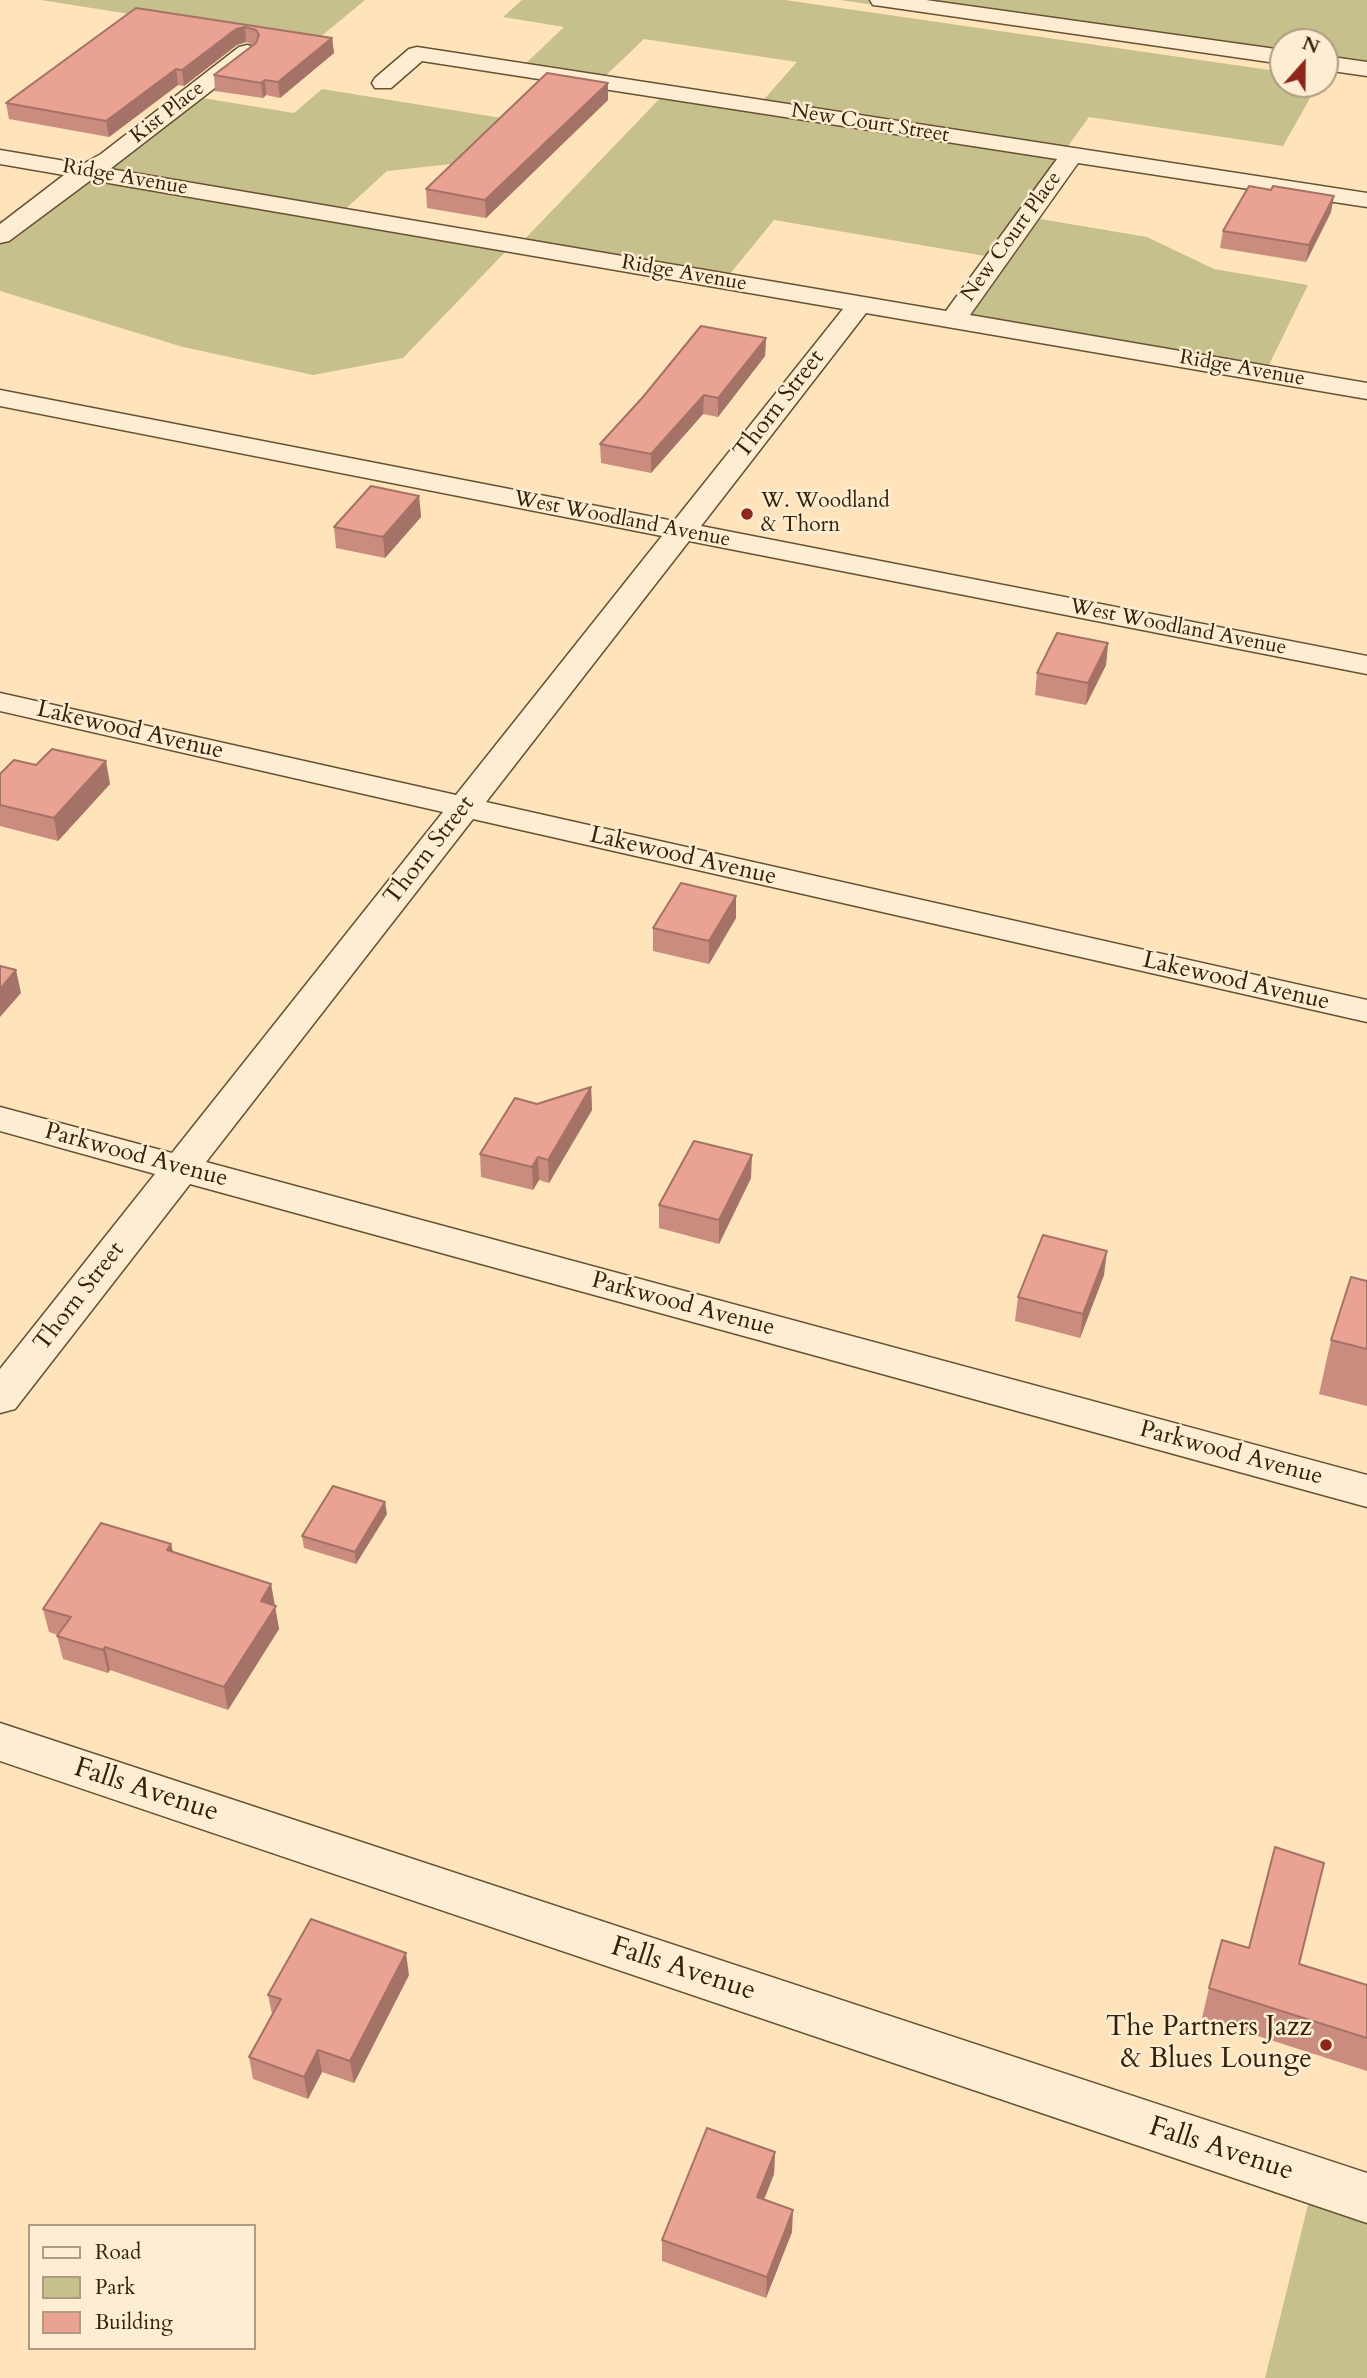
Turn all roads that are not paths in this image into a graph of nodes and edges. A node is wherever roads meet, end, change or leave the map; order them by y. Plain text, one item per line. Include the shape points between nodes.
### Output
1 (881, 0) edge
2 (1096, 9) dead end
3 (1083, 28) junction
4 (247, 52) edge
5 (1269, 55) edge
6 (1339, 65) edge
7 (1367, 69) edge
8 (383, 83) dead end
9 (1072, 155) junction
10 (0, 157) edge
11 (89, 172) junction
12 (1367, 200) edge
13 (0, 236) edge
14 (860, 304) junction
15 (953, 320) junction
16 (1367, 391) edge
17 (0, 398) edge
18 (681, 531) junction
19 (1367, 665) edge
20 (0, 702) edge
21 (464, 807) junction
22 (1367, 1011) edge
23 (0, 1119) edge
24 (181, 1168) junction
25 (0, 1398) edge
26 (1367, 1491) edge
27 (0, 1742) edge
28 (1367, 2198) edge

1 - 3 street
2 - 3 street
3 - 5 street
4 - 11 street, Kist Place
6 - 7 street
8 - 9 street, New Court Street via 417,54
9 - 12 street, New Court Street
9 - 15 street, New Court Place
10 - 11 street, Ridge Avenue
11 - 13 street, Kist Place
11 - 14 street, Ridge Avenue
14 - 15 street, Ridge Avenue
14 - 18 street, Thorn Street
15 - 16 street, Ridge Avenue
17 - 18 street, West Woodland Avenue
18 - 19 street, West Woodland Avenue
18 - 21 street, Thorn Street
20 - 21 street, Lakewood Avenue
21 - 22 street, Lakewood Avenue
21 - 24 street, Thorn Street
23 - 24 street, Parkwood Avenue
24 - 25 street, Thorn Street
24 - 26 street, Parkwood Avenue
27 - 28 street, Falls Avenue

